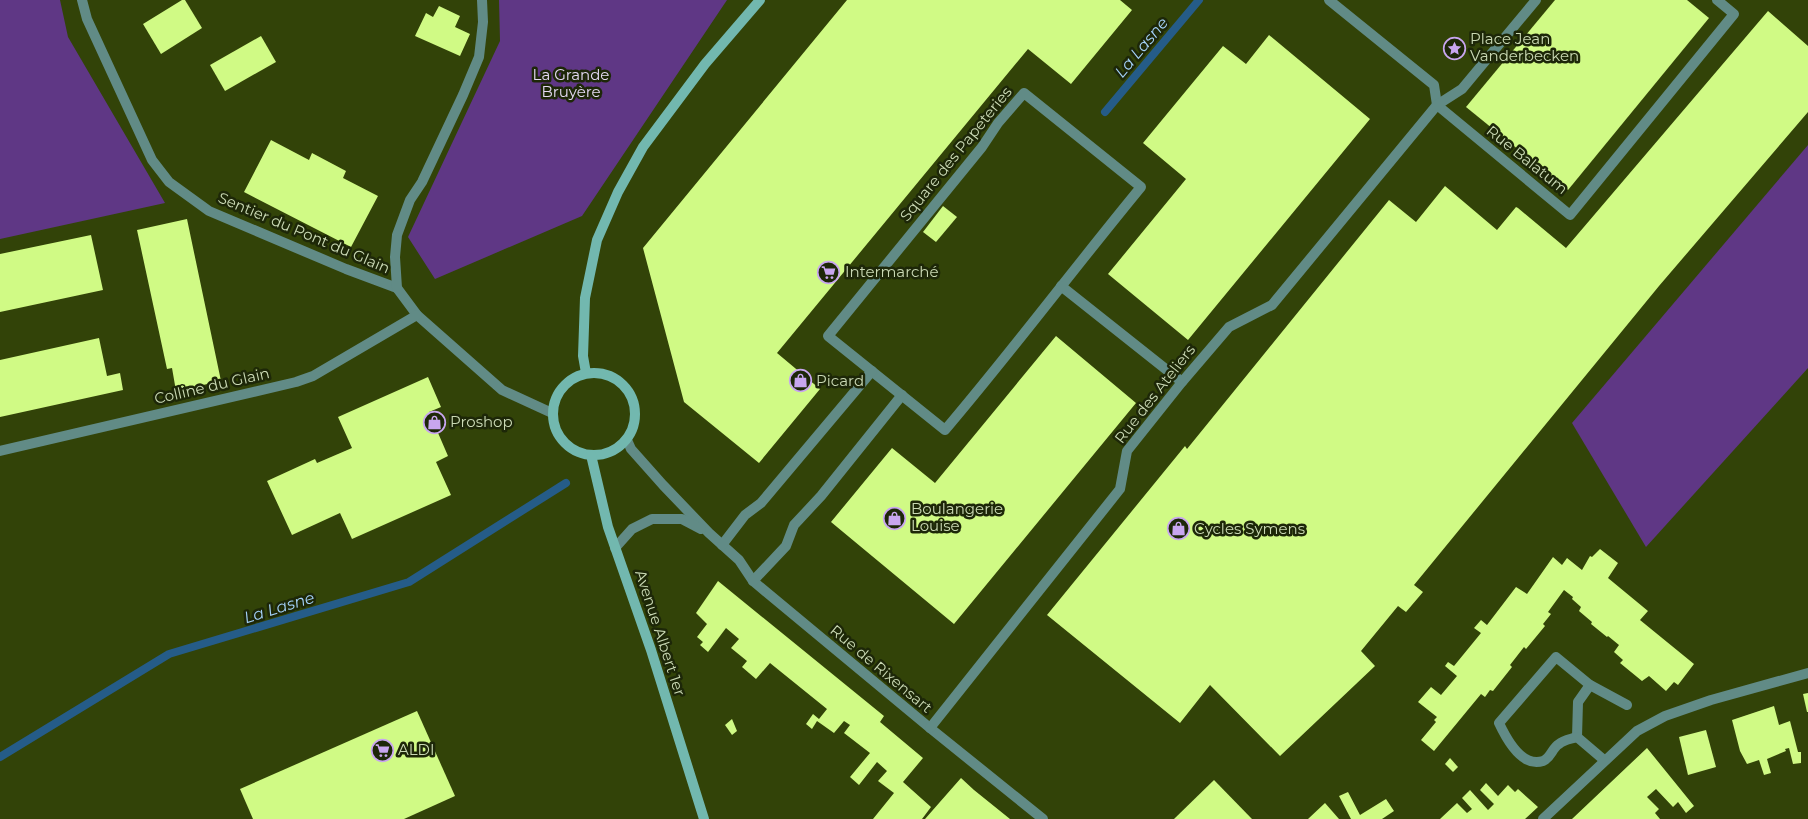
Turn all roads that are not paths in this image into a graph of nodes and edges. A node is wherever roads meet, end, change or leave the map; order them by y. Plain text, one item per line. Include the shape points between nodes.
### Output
1 (82, 0) edge
2 (482, 0) edge
3 (760, 0) edge
4 (1329, 0) edge
5 (1536, 0) edge
6 (1717, 0) edge
7 (1437, 105) junction
8 (1062, 286) junction
9 (398, 288) junction
10 (417, 315) junction
11 (872, 371) junction
12 (586, 373) junction
13 (1182, 382) junction
14 (902, 395) junction
15 (552, 414) junction
16 (627, 440) junction
17 (0, 451) edge
18 (591, 455) junction
19 (709, 533) junction
20 (722, 544) junction
21 (615, 548) junction
22 (753, 581) junction
23 (1808, 673) edge
24 (1590, 685) junction
25 (1627, 704) dead end
26 (930, 728) junction
27 (1577, 737) junction
28 (1604, 760) junction
29 (704, 819) edge
30 (1043, 819) edge
31 (1543, 819) edge

1 - 9 street, Sentier du Pont du Glain via 152,160 169,182 209,211 346,270
2 - 9 street via 479,57 464,95 410,200 397,236
3 - 12 main road via 643,147 618,192 597,240 585,298 583,356
4 - 7 street via 1434,85
5 - 7 street via 1462,89
6 - 7 street, Rue Balatum via 1734,14 1570,214
7 - 13 street, Rue des Ateliers via 1272,305 1229,327
8 - 11 street, Square des Papeteries via 1141,187 1024,93 828,336
8 - 13 street
8 - 14 street, Square des Papeteries via 945,430
9 - 10 street
10 - 15 street via 502,390
10 - 17 street, Colline du Glain via 313,376 296,382
11 - 14 street, Square des Papeteries
11 - 20 street via 761,503 745,515
12 - 15 main road via 562,387
12 - 16 main road via 606,374 624,384 637,413 635,427
13 - 26 street, Rue des Ateliers via 1127,452 1120,489
14 - 22 street via 794,525 786,546
15 - 18 main road via 555,429 564,442 576,451
16 - 18 main road via 617,449
16 - 19 street, Rue de Rixensart via 663,485
18 - 21 main road, Avenue Albert 1er
19 - 20 street, Rue de Rixensart
19 - 21 street, Rue de Rixensart via 682,519 652,519 632,529
20 - 22 street, Rue de Rixensart via 739,560
21 - 29 main road, Avenue Albert 1er
22 - 26 street, Rue de Rixensart
23 - 28 street via 1665,716 1637,731
24 - 25 street
24 - 27 street via 1578,702
24 - 27 street via 1556,657 1499,723 1506,740 1530,761 1543,761 1559,743
26 - 30 street, Rue de Rixensart
27 - 28 street
28 - 31 street

